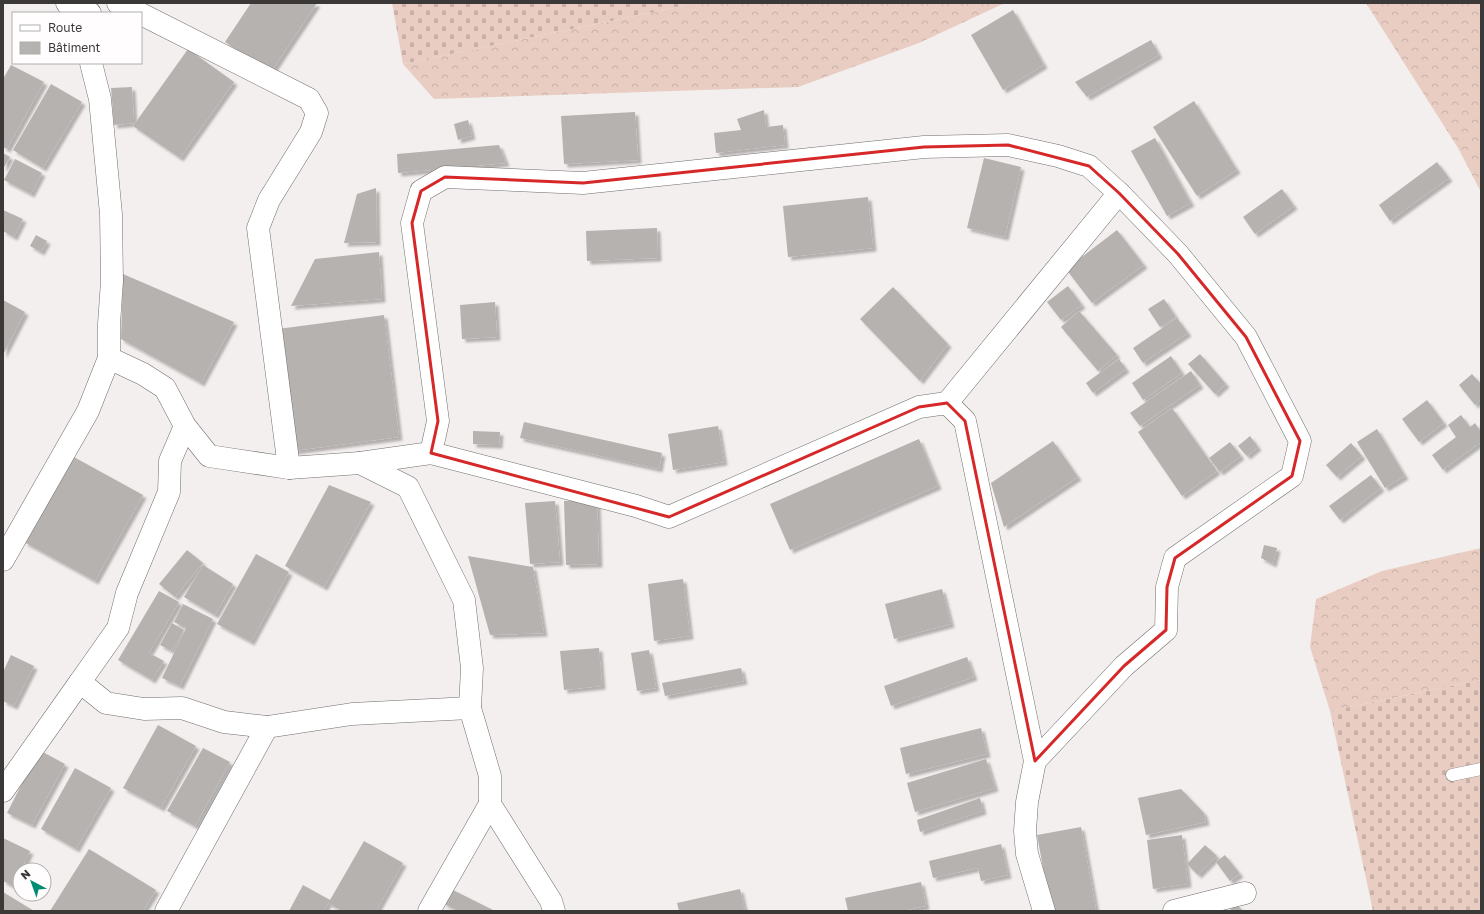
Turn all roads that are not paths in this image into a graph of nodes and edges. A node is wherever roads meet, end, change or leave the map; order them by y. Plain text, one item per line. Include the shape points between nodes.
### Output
1 (67, 3) edge
2 (118, 3) edge
3 (88, 12) edge
4 (136, 12) edge
5 (142, 15) edge
6 (91, 64) edge
7 (1119, 193) junction
8 (109, 358) junction
9 (947, 403) junction
10 (185, 426) junction
11 (431, 453) junction
12 (360, 463) junction
13 (289, 468) junction
14 (3, 560) edge
15 (80, 682) junction
16 (470, 708) junction
17 (267, 727) junction
18 (1035, 761) junction
19 (1481, 769) edge
20 (1452, 775) dead end
21 (3, 791) edge
22 (490, 804) junction
23 (1245, 892) dead end
24 (166, 911) edge
25 (429, 911) edge
26 (554, 911) edge
27 (1044, 911) edge
28 (1174, 911) edge

1 - 3 street
2 - 4 street
5 - 13 street via 309,99 317,113 311,132 269,200 258,228
6 - 8 street via 100,99 111,214
7 - 9 street
7 - 11 street via 1088,166 1058,156 1008,145 924,147 583,183 445,177 421,191 412,223 438,421
7 - 18 street via 1178,254 1246,337 1300,441 1292,476 1175,558 1168,587 1166,630 1124,666
8 - 10 street via 165,388
8 - 14 street via 88,411
9 - 11 street via 919,407 669,517 636,506
9 - 18 street via 965,421
10 - 13 street via 209,456
10 - 15 street via 170,461 169,492 127,593 118,628
11 - 12 street
12 - 13 street
12 - 16 street via 408,487 464,600 472,668
15 - 17 street via 106,703 144,709 182,708 224,722
15 - 21 street
16 - 17 street via 352,714
16 - 22 street via 490,776
17 - 24 street
18 - 27 street via 1027,802 1025,831 1027,854
19 - 20 lane
22 - 25 street
22 - 26 street via 551,901
23 - 28 street

